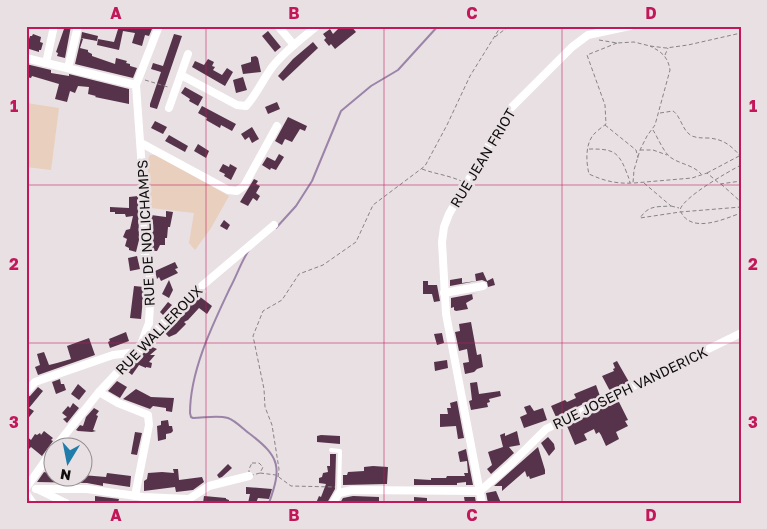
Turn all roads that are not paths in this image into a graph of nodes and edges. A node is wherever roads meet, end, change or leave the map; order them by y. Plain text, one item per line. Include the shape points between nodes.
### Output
1 (54, 26) edge
2 (78, 26) edge
3 (159, 26) edge
4 (278, 26) edge
5 (317, 26) edge
6 (587, 26) edge
7 (630, 26) edge
8 (588, 35) junction
9 (294, 45) junction
10 (188, 54) dead end
11 (26, 58) edge
12 (46, 62) junction
13 (68, 68) junction
14 (181, 74) junction
15 (136, 85) junction
16 (169, 108) dead end
17 (277, 126) dead end
18 (140, 143) junction
19 (274, 224) dead end
20 (483, 286) dead end
21 (444, 293) junction
22 (741, 333) edge
23 (138, 351) junction
24 (26, 392) edge
25 (99, 392) junction
26 (64, 436) edge
27 (331, 450) dead end
28 (42, 466) edge
29 (249, 476) road end
30 (26, 489) edge
31 (36, 489) junction
32 (480, 490) junction
33 (339, 494) junction
34 (140, 498) edge
35 (34, 503) edge
36 (66, 503) edge
37 (333, 503) edge
38 (482, 503) edge

1 - 12 street
2 - 13 street
3 - 15 street
4 - 9 street
5 - 9 street
6 - 8 street
7 - 8 street, RUE JEAN FRIOT
8 - 21 street, RUE JEAN FRIOT via 509,110 449,214 442,242
9 - 14 street via 272,67 246,106 237,106
10 - 14 street
11 - 12 street
12 - 13 street
13 - 15 street
14 - 16 street
15 - 18 street, RUE DE NOLICHAMPS
17 - 18 street via 244,186 238,191 228,190
18 - 23 street, RUE DE NOLICHAMPS via 144,251 151,286 148,323
19 - 23 street, RUE WALLEROUX via 184,301
20 - 21 street
21 - 32 street, RUE JEAN FRIOT
22 - 32 street, RUE JOSEPH VANDERICK via 546,429
23 - 24 street via 113,355 35,382
23 - 25 street, RUE WALLEROUX
25 - 26 street, RUE WALLEROUX
25 - 34 street via 148,415
27 - 33 lane via 340,451
28 - 30 street
29 - 34 street via 209,486 189,499
30 - 31 street
30 - 35 lane
31 - 34 street via 87,489
31 - 36 street
32 - 33 street via 352,490
32 - 38 street, RUE JEAN FRIOT
33 - 37 street

